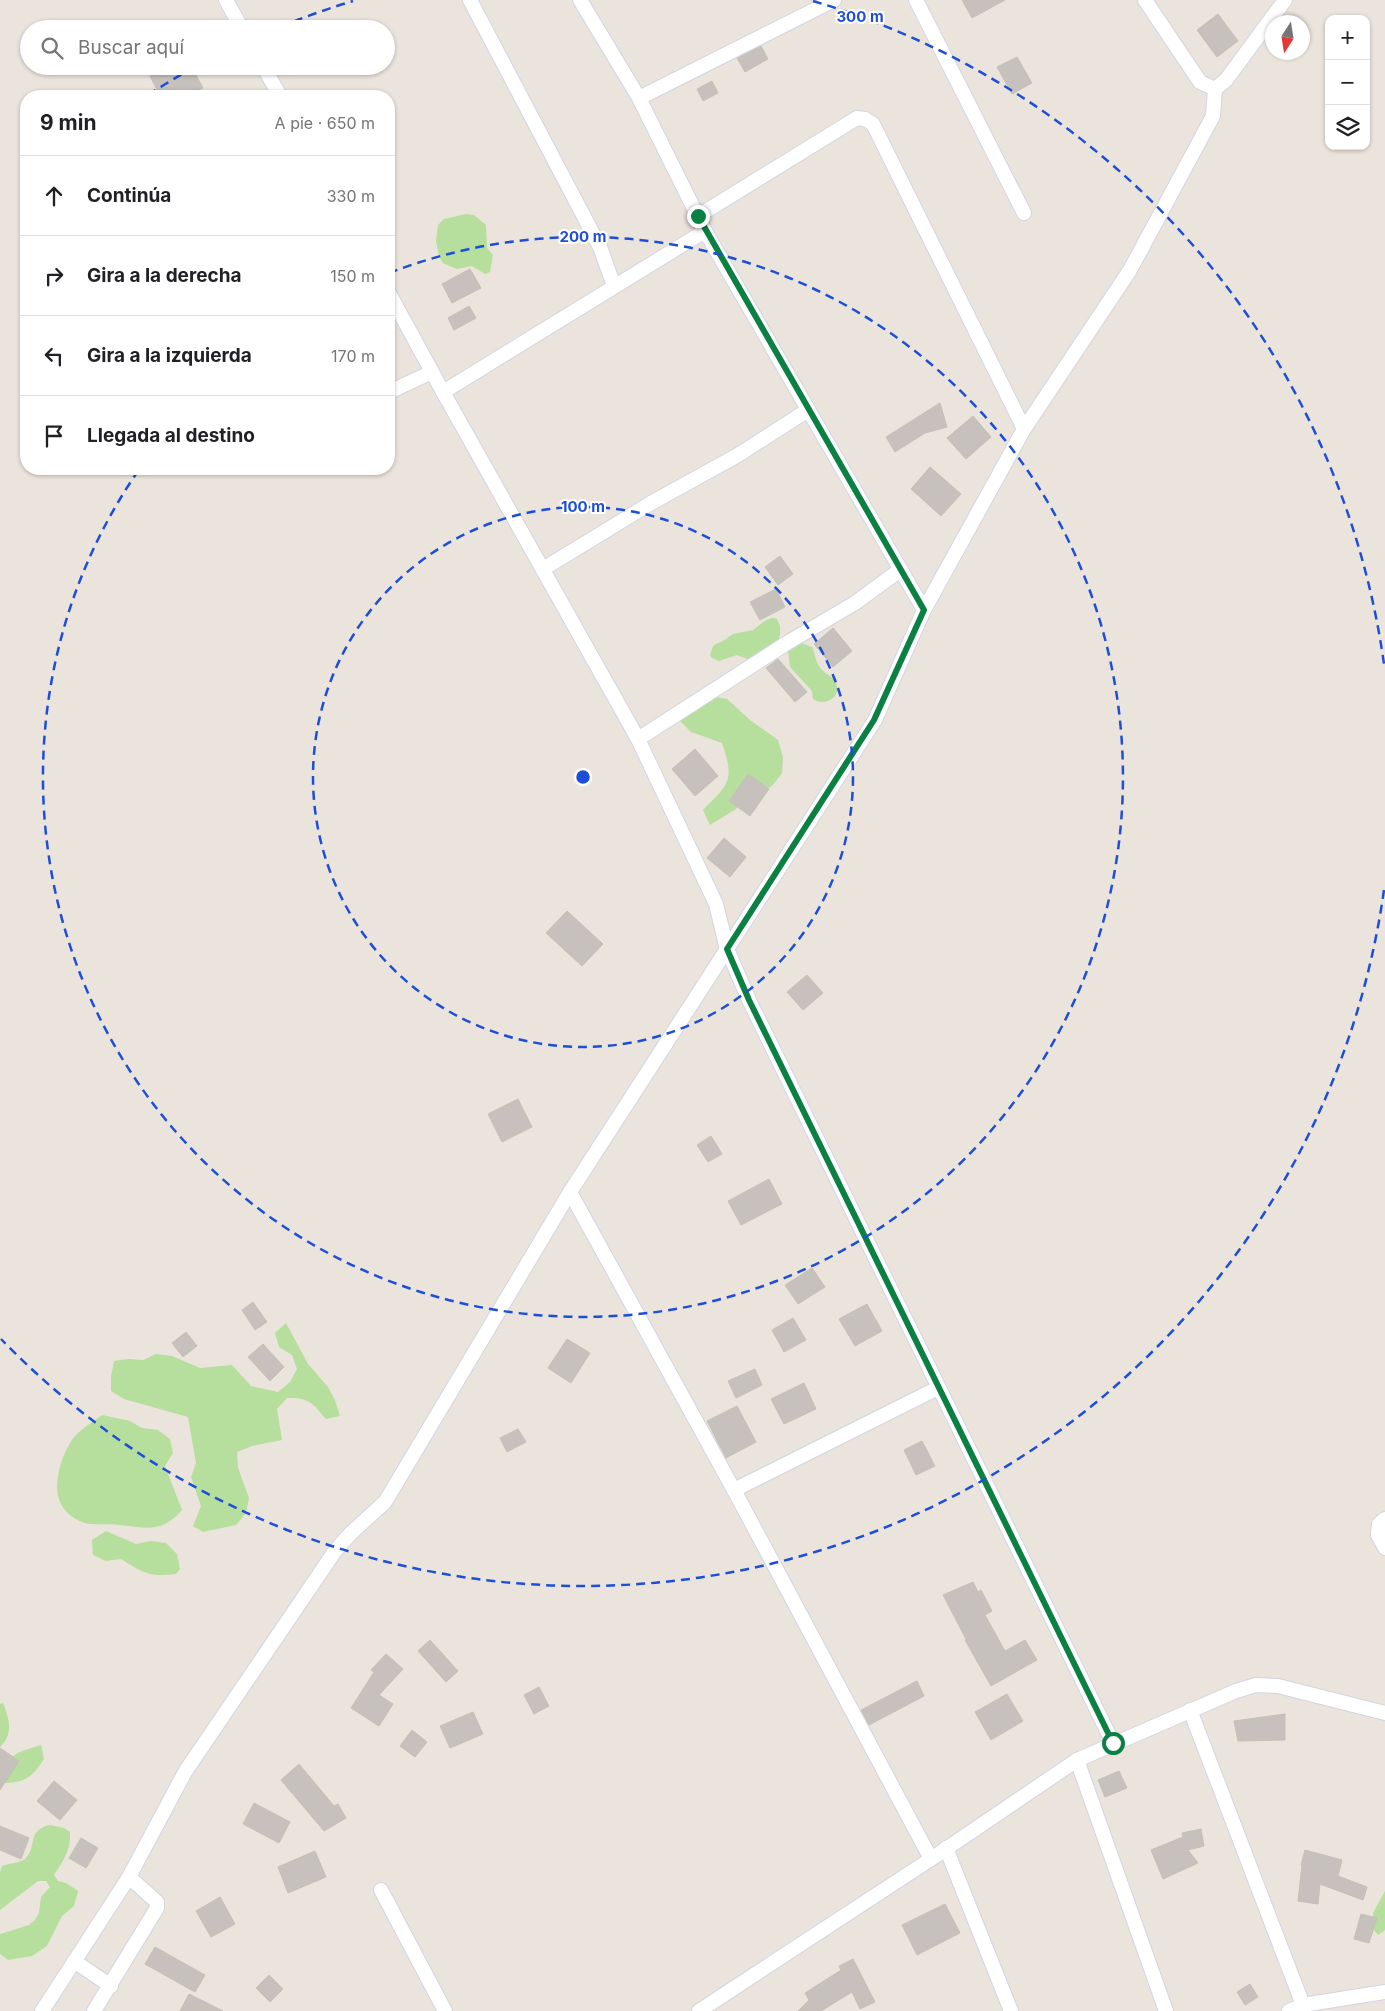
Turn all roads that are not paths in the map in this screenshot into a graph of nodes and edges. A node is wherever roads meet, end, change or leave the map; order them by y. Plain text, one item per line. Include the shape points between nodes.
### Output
1 (226, 0) edge
2 (470, 0) edge
3 (580, 0) edge
4 (834, 0) edge
5 (916, 0) edge
6 (1145, 0) edge
7 (1285, 0) edge
8 (237, 20) edge
9 (268, 75) edge
10 (1215, 89) junction
11 (277, 90) edge
12 (639, 98) junction
13 (1024, 213) dead end
14 (698, 216) junction
15 (705, 231) junction
16 (614, 286) junction
17 (395, 304) edge
18 (432, 372) junction
19 (395, 389) edge
20 (443, 392) junction
21 (808, 410) junction
22 (1024, 429) junction
23 (543, 569) junction
24 (900, 570) junction
25 (924, 610) junction
26 (638, 739) junction
27 (727, 949) junction
28 (570, 1192) junction
29 (938, 1388) junction
30 (734, 1490) junction
31 (1385, 1519) edge
32 (1385, 1548) edge
33 (1190, 1710) junction
34 (1385, 1713) edge
35 (1113, 1743) junction
36 (1077, 1760) junction
37 (946, 1848) junction
38 (931, 1860) junction
39 (129, 1877) junction
40 (381, 1890) dead end
41 (74, 1961) junction
42 (111, 1986) junction
43 (1385, 1992) edge
44 (1303, 2005) junction
45 (44, 2007) edge
46 (59, 2011) edge
47 (94, 2011) edge
48 (445, 2011) edge
49 (700, 2011) edge
50 (1011, 2011) edge
51 (1166, 2011) edge
52 (1289, 2011) edge

1 - 8 street
2 - 16 street via 600,247
3 - 12 street
4 - 12 street
5 - 13 street
6 - 10 street via 1200,82
7 - 10 street via 1226,80
9 - 11 street
10 - 22 street via 1213,116 1130,270
12 - 14 street
14 - 15 street
14 - 22 street via 857,118 873,124
15 - 16 street
15 - 21 street
16 - 20 street
17 - 18 street
18 - 19 street
18 - 20 street
20 - 23 street
21 - 23 street via 738,455
21 - 24 street
22 - 25 street
23 - 26 street
24 - 25 street
24 - 26 street via 855,603
25 - 27 street via 874,720
26 - 27 street via 716,904
27 - 28 street
27 - 29 street via 753,1009
28 - 30 street
28 - 39 street via 385,1502 335,1551 185,1772
29 - 30 street
29 - 35 street
30 - 38 street
31 - 32 street via 1379,1524 1378,1535
33 - 34 street via 1256,1685 1278,1686
33 - 35 street
33 - 44 street
35 - 36 street
36 - 37 street
36 - 51 street
37 - 38 street
37 - 50 street
38 - 49 street
39 - 41 street
39 - 42 street via 157,1902 158,1908
40 - 48 street
41 - 42 street
41 - 45 street
42 - 47 street
43 - 44 street
44 - 52 street
45 - 46 street

